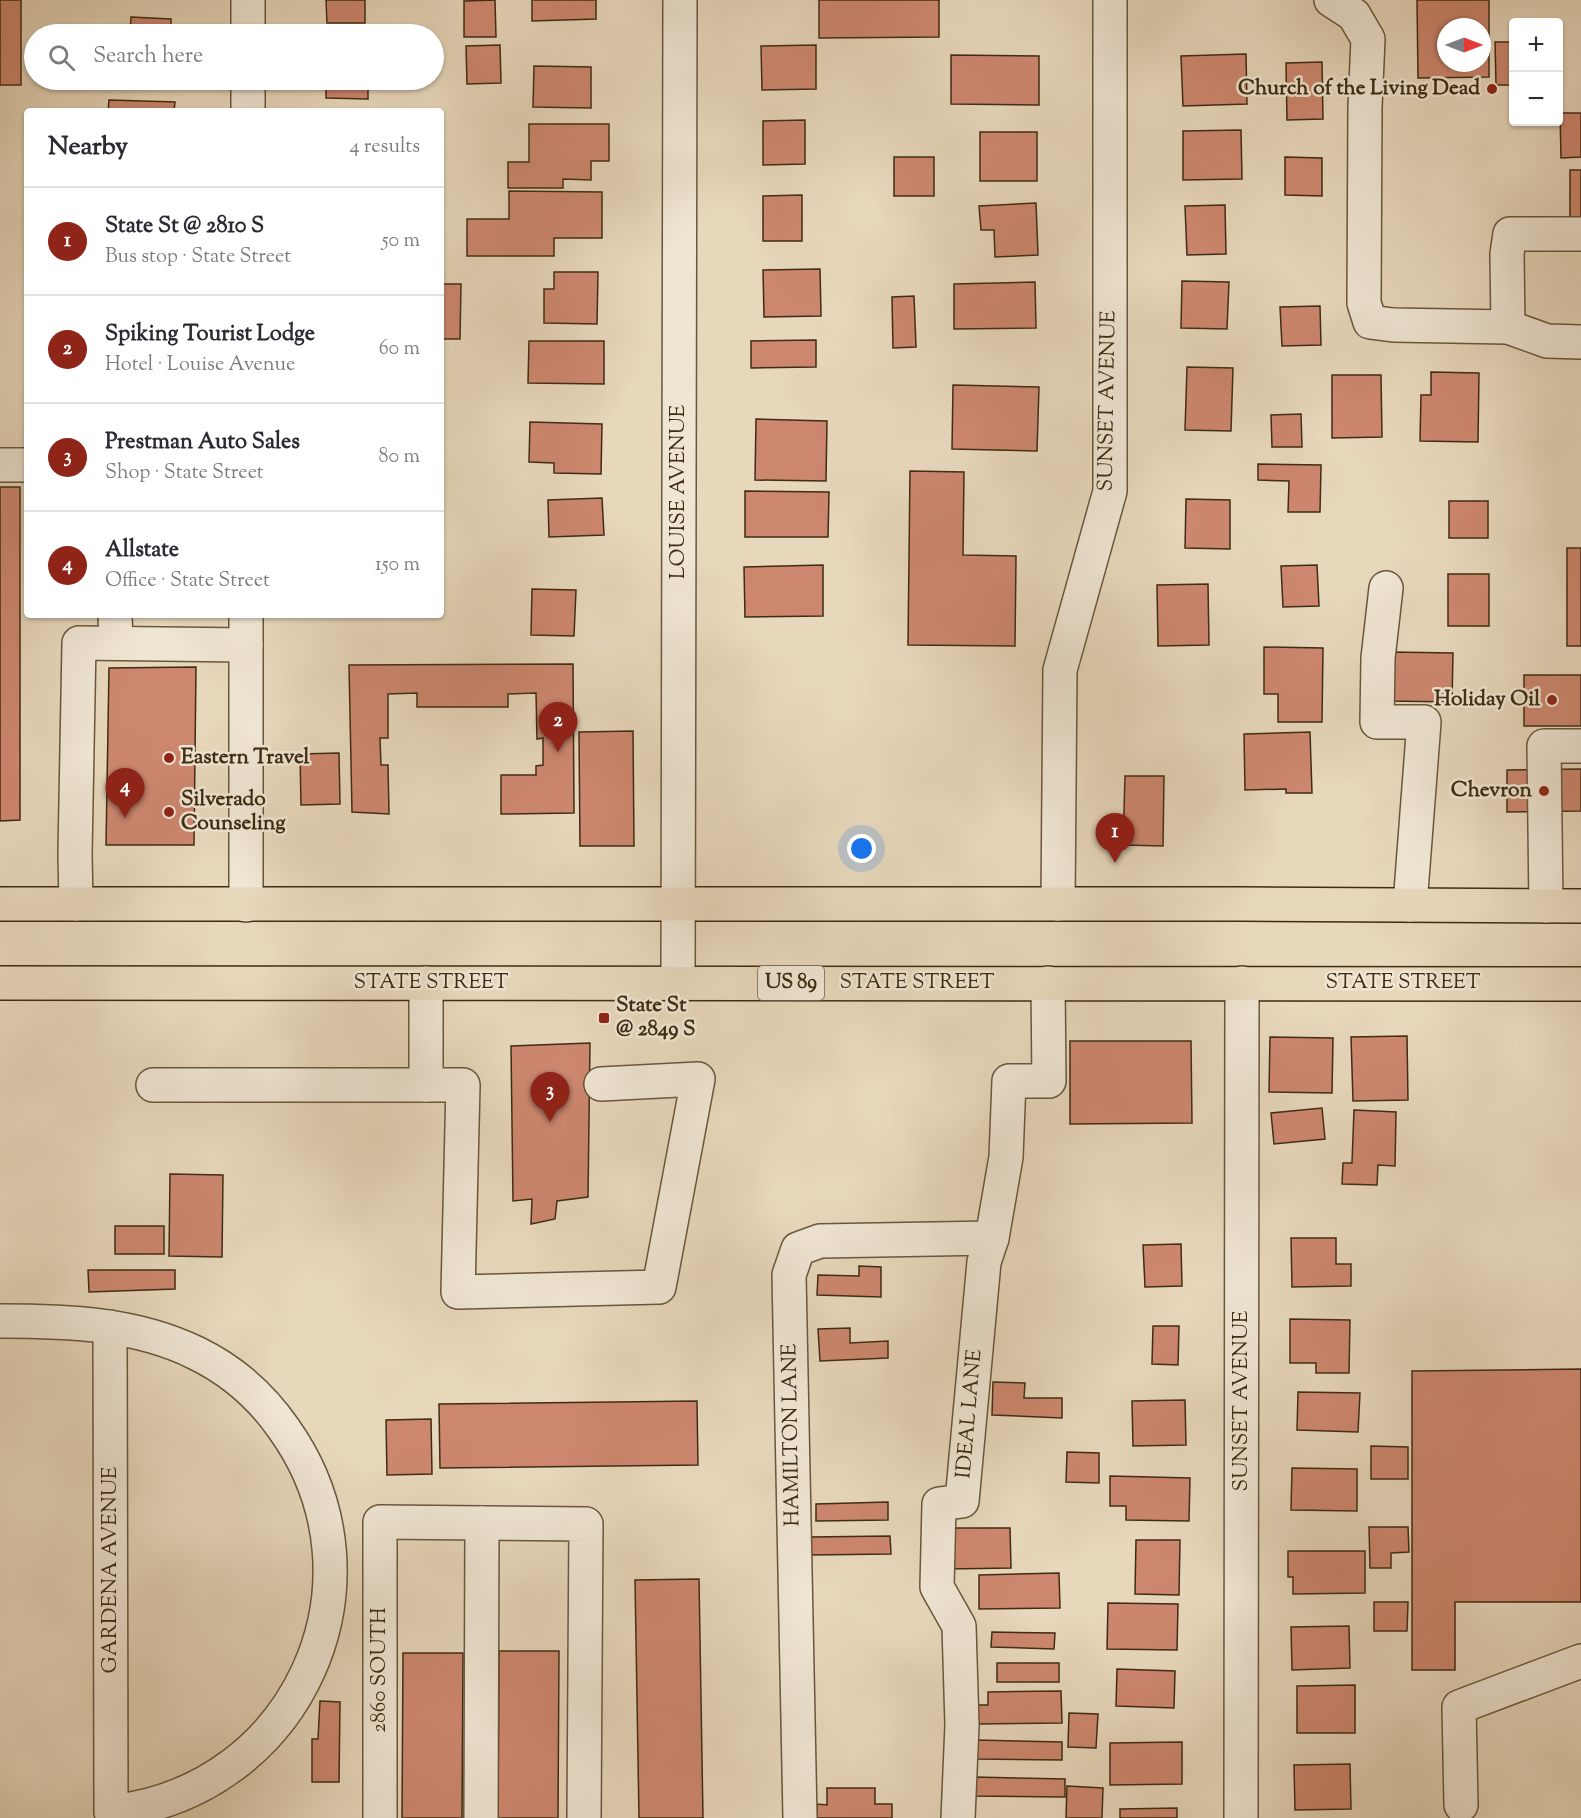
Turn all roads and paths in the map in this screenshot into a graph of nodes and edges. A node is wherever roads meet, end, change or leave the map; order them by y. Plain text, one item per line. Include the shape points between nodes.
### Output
1 (248, 0) edge
2 (680, 0) edge
3 (1110, 0) edge
4 (1331, 0) edge
5 (248, 24) edge
6 (248, 90) edge
7 (248, 108) edge
8 (1581, 234) edge
9 (1508, 327) junction
10 (1581, 342) edge
11 (0, 465) edge
12 (24, 465) edge
13 (1386, 588) dead end
14 (116, 629) edge
15 (246, 630) edge
16 (1581, 746) edge
17 (0, 904) edge
18 (76, 904) junction
19 (678, 904) junction
20 (1058, 904) junction
21 (246, 905) junction
22 (1410, 905) junction
23 (1546, 906) junction
24 (1581, 906) edge
25 (0, 983) edge
26 (426, 983) junction
27 (1048, 983) junction
28 (1242, 983) junction
29 (678, 984) junction
30 (1581, 984) edge
31 (601, 1084) dead end
32 (153, 1085) dead end
33 (426, 1085) junction
34 (992, 1238) junction
35 (0, 1321) edge
36 (110, 1327) junction
37 (482, 1523) junction
38 (1581, 1661) edge
39 (1461, 1805) dead end
40 (380, 1818) edge
41 (481, 1818) edge
42 (584, 1818) edge
43 (800, 1818) edge
44 (958, 1818) edge
45 (1241, 1818) edge

1 - 5 street
2 - 19 street, LOUISE AVENUE
3 - 20 street, SUNSET AVENUE via 1110,491 1060,670
4 - 9 street via 1354,15 1368,39 1364,303 1370,322
6 - 7 street
8 - 9 street via 1510,234 1506,254
9 - 10 street via 1547,341
11 - 12 street
13 - 22 street via 1378,658 1377,722 1424,722
14 - 15 street
14 - 18 street via 79,644
15 - 21 street
16 - 23 street via 1544,746
17 - 18 main road
18 - 21 main road
19 - 20 main road
19 - 21 main road
19 - 29 street, LOUISE AVENUE
20 - 22 main road
22 - 23 main road
23 - 24 main road
25 - 26 main road, STATE STREET / US 89
26 - 29 main road, STATE STREET / US 89
26 - 33 street
27 - 28 main road, STATE STREET / US 89
27 - 29 main road, STATE STREET / US 89
27 - 34 street via 1050,1081 1009,1081 1006,1157
28 - 30 main road, STATE STREET / US 89
28 - 45 street, SUNSET AVENUE
31 - 33 street via 698,1079 658,1287 458,1292 462,1085
32 - 33 street
34 - 43 street, HAMILTON LANE via 820,1241 798,1249 789,1275
34 - 44 street, IDEAL LANE via 984,1262 962,1501 939,1504 937,1587 959,1626 962,1725
35 - 36 street via 57,1321
36 - 36 street, GARDENA AVENUE via 165,1340 197,1353 235,1378 276,1417 296,1444 311,1475 324,1518 330,1574 328,1607 317,1650 293,1700 274,1727 226,1772 197,1789 135,1810 111,1812
37 - 40 street, 2860 SOUTH via 380,1522
37 - 41 street
37 - 42 street via 586,1524
38 - 39 street via 1459,1707

